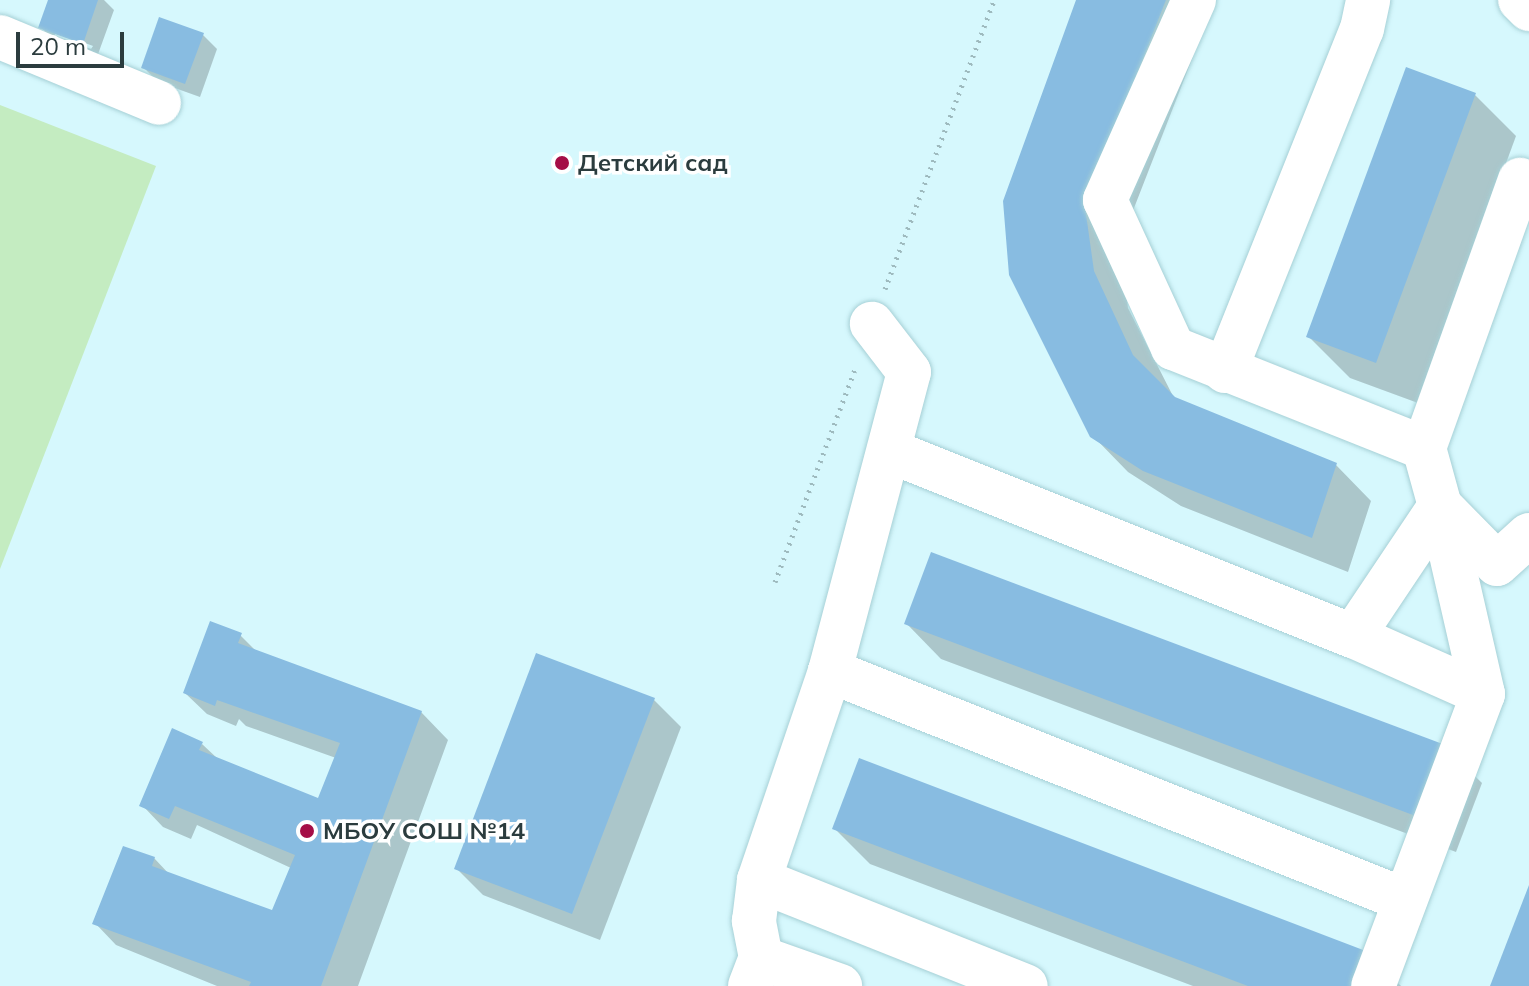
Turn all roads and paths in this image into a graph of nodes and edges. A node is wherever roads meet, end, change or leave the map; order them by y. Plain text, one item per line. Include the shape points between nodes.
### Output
1 (1194, 0) edge
2 (1368, 0) edge
3 (1520, 0) edge
4 (1529, 9) edge
5 (0, 37) edge
6 (159, 103) dead end
7 (1520, 180) dead end
8 (872, 324) dead end
9 (1225, 371) junction
10 (1424, 448) junction
11 (892, 452) junction
12 (1440, 506) junction
13 (1529, 535) edge
14 (1353, 636) junction
15 (830, 671) junction
16 (1483, 694) junction
17 (759, 880) junction
18 (1405, 900) junction
19 (756, 972) edge
20 (840, 986) edge
21 (1026, 986) edge
22 (1373, 986) edge

1 - 9 street via 1105,200 1173,348
2 - 9 street via 1362,29
3 - 4 street
5 - 6 street
7 - 10 street
8 - 11 street via 909,372
9 - 10 street
10 - 12 street
11 - 14 street
11 - 15 street
12 - 13 street via 1497,564
12 - 14 street
12 - 16 street
14 - 16 street
15 - 17 street
15 - 18 street
16 - 18 street
17 - 19 street
17 - 21 street
18 - 22 street
19 - 20 street

